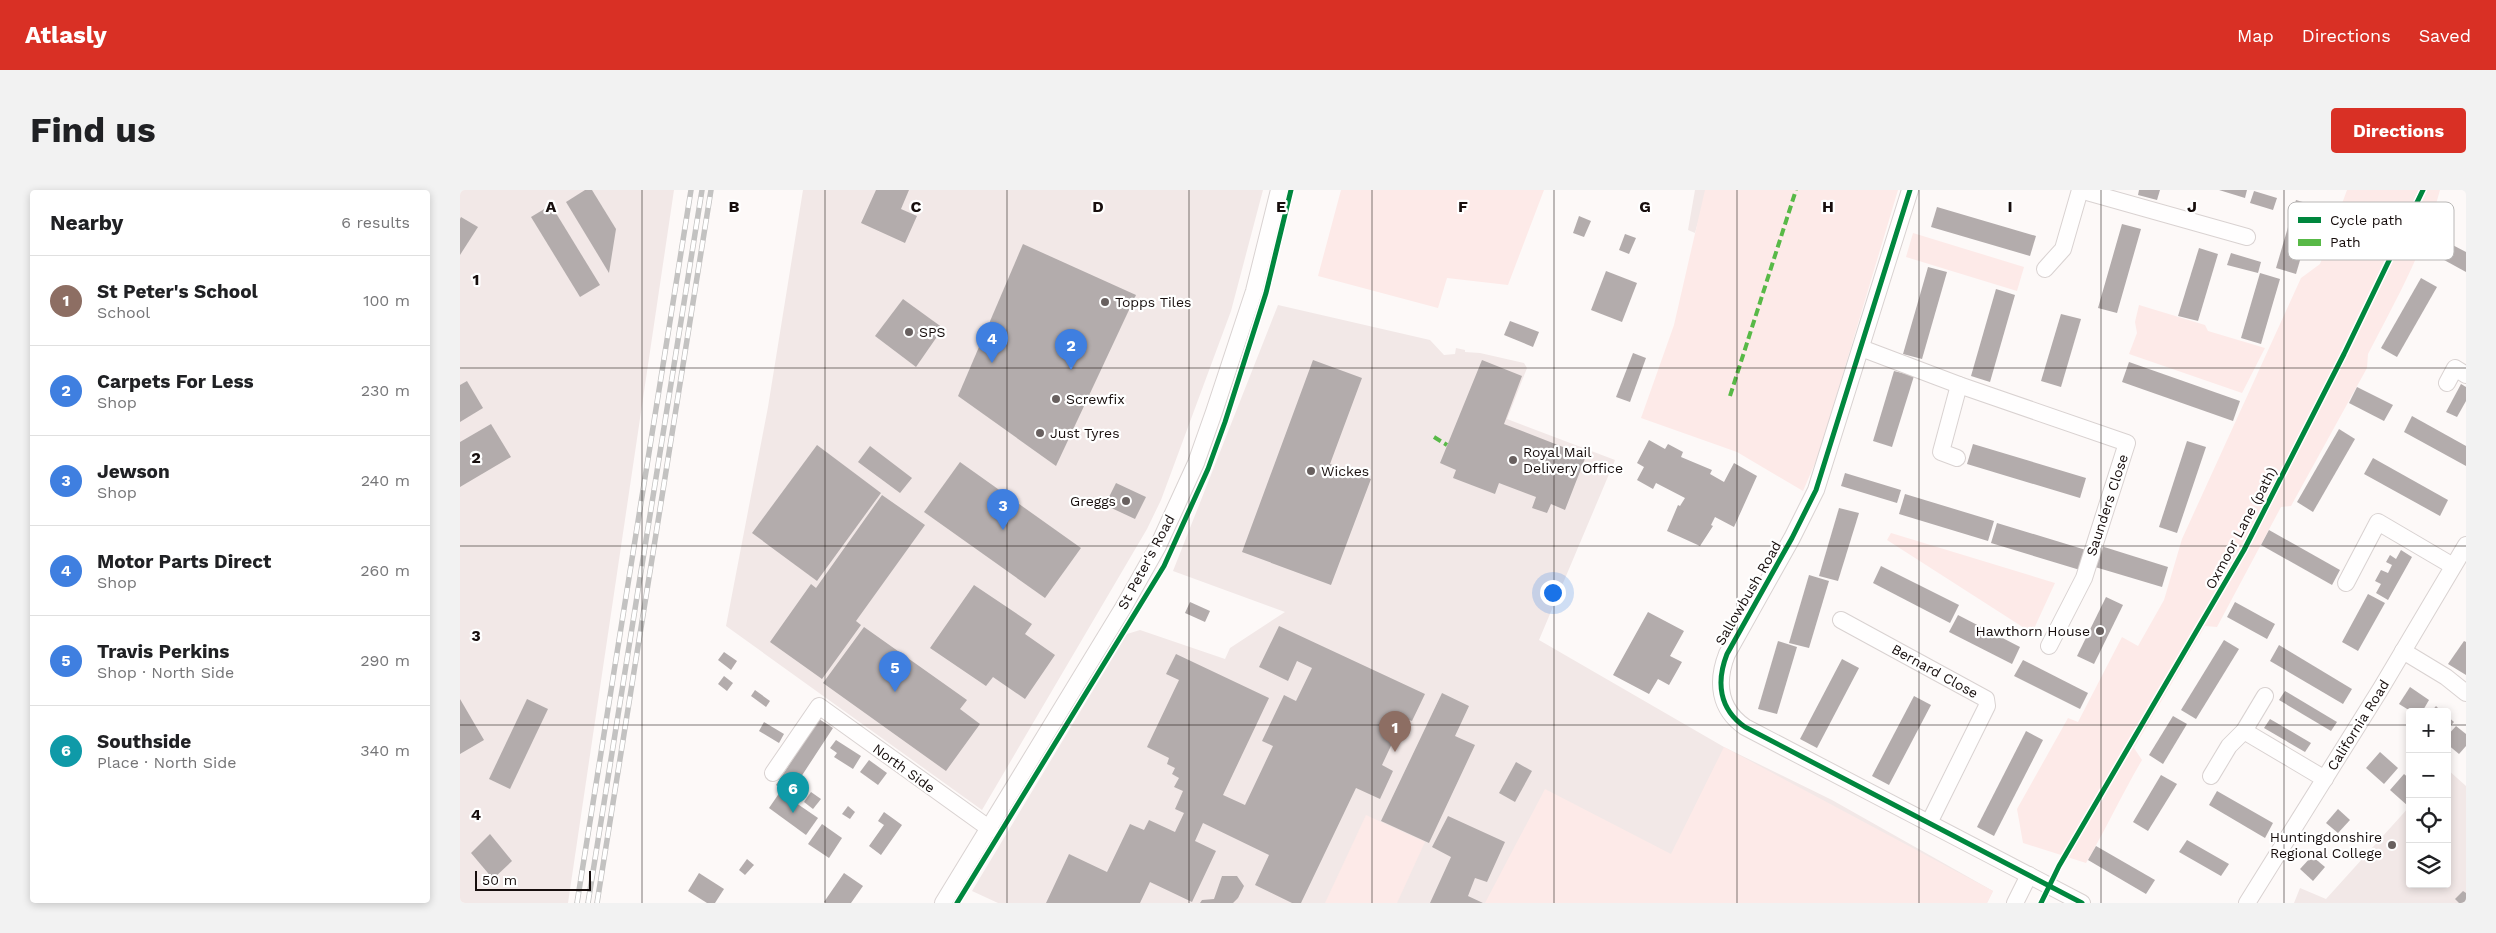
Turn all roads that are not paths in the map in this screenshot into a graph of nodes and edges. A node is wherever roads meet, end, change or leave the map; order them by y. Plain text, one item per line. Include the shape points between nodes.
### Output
1 (1279, 190) edge
2 (1910, 190) edge
3 (2080, 190) edge
4 (2247, 237) dead end
5 (2045, 269) dead end
6 (1861, 348) junction
7 (2466, 374) edge
8 (2446, 383) dead end
9 (1959, 385) junction
10 (1957, 458) dead end
11 (2466, 545) edge
12 (2453, 566) junction
13 (2346, 583) dead end
14 (1841, 620) dead end
15 (2049, 646) dead end
16 (2403, 651) junction
17 (2466, 693) edge
18 (2265, 696) dead end
19 (2244, 731) junction
20 (773, 773) dead end
21 (2212, 776) dead end
22 (2325, 778) junction
23 (1929, 823) junction
24 (990, 828) junction
25 (2029, 875) junction
26 (943, 903) edge
27 (2015, 903) edge
28 (2082, 903) edge
29 (2247, 903) edge

1 - 24 street, St Peter's Road via 1254,291 1196,464 1149,562
2 - 6 street, Sallowbush Road
3 - 4 street
3 - 5 street via 2063,249
6 - 9 street, Saunders Close
6 - 23 street, Sallowbush Road via 1816,490 1727,654 1720,669 1720,684 1726,709 1745,727
7 - 8 street via 2455,368
9 - 10 street via 1941,452
9 - 15 street, Saunders Close via 2127,443 2084,578
11 - 12 street, California Road
12 - 13 street via 2378,522
12 - 16 street, California Road
14 - 23 street, Bernard Close via 1986,699 1987,706
16 - 17 street
16 - 22 street, California Road
18 - 19 street
19 - 21 street via 2229,746
19 - 22 street
20 - 24 street, North Side via 819,706
22 - 29 street, California Road
23 - 25 street, Sallowbush Road
24 - 26 street, St Peter's Road
25 - 27 street
25 - 28 street

